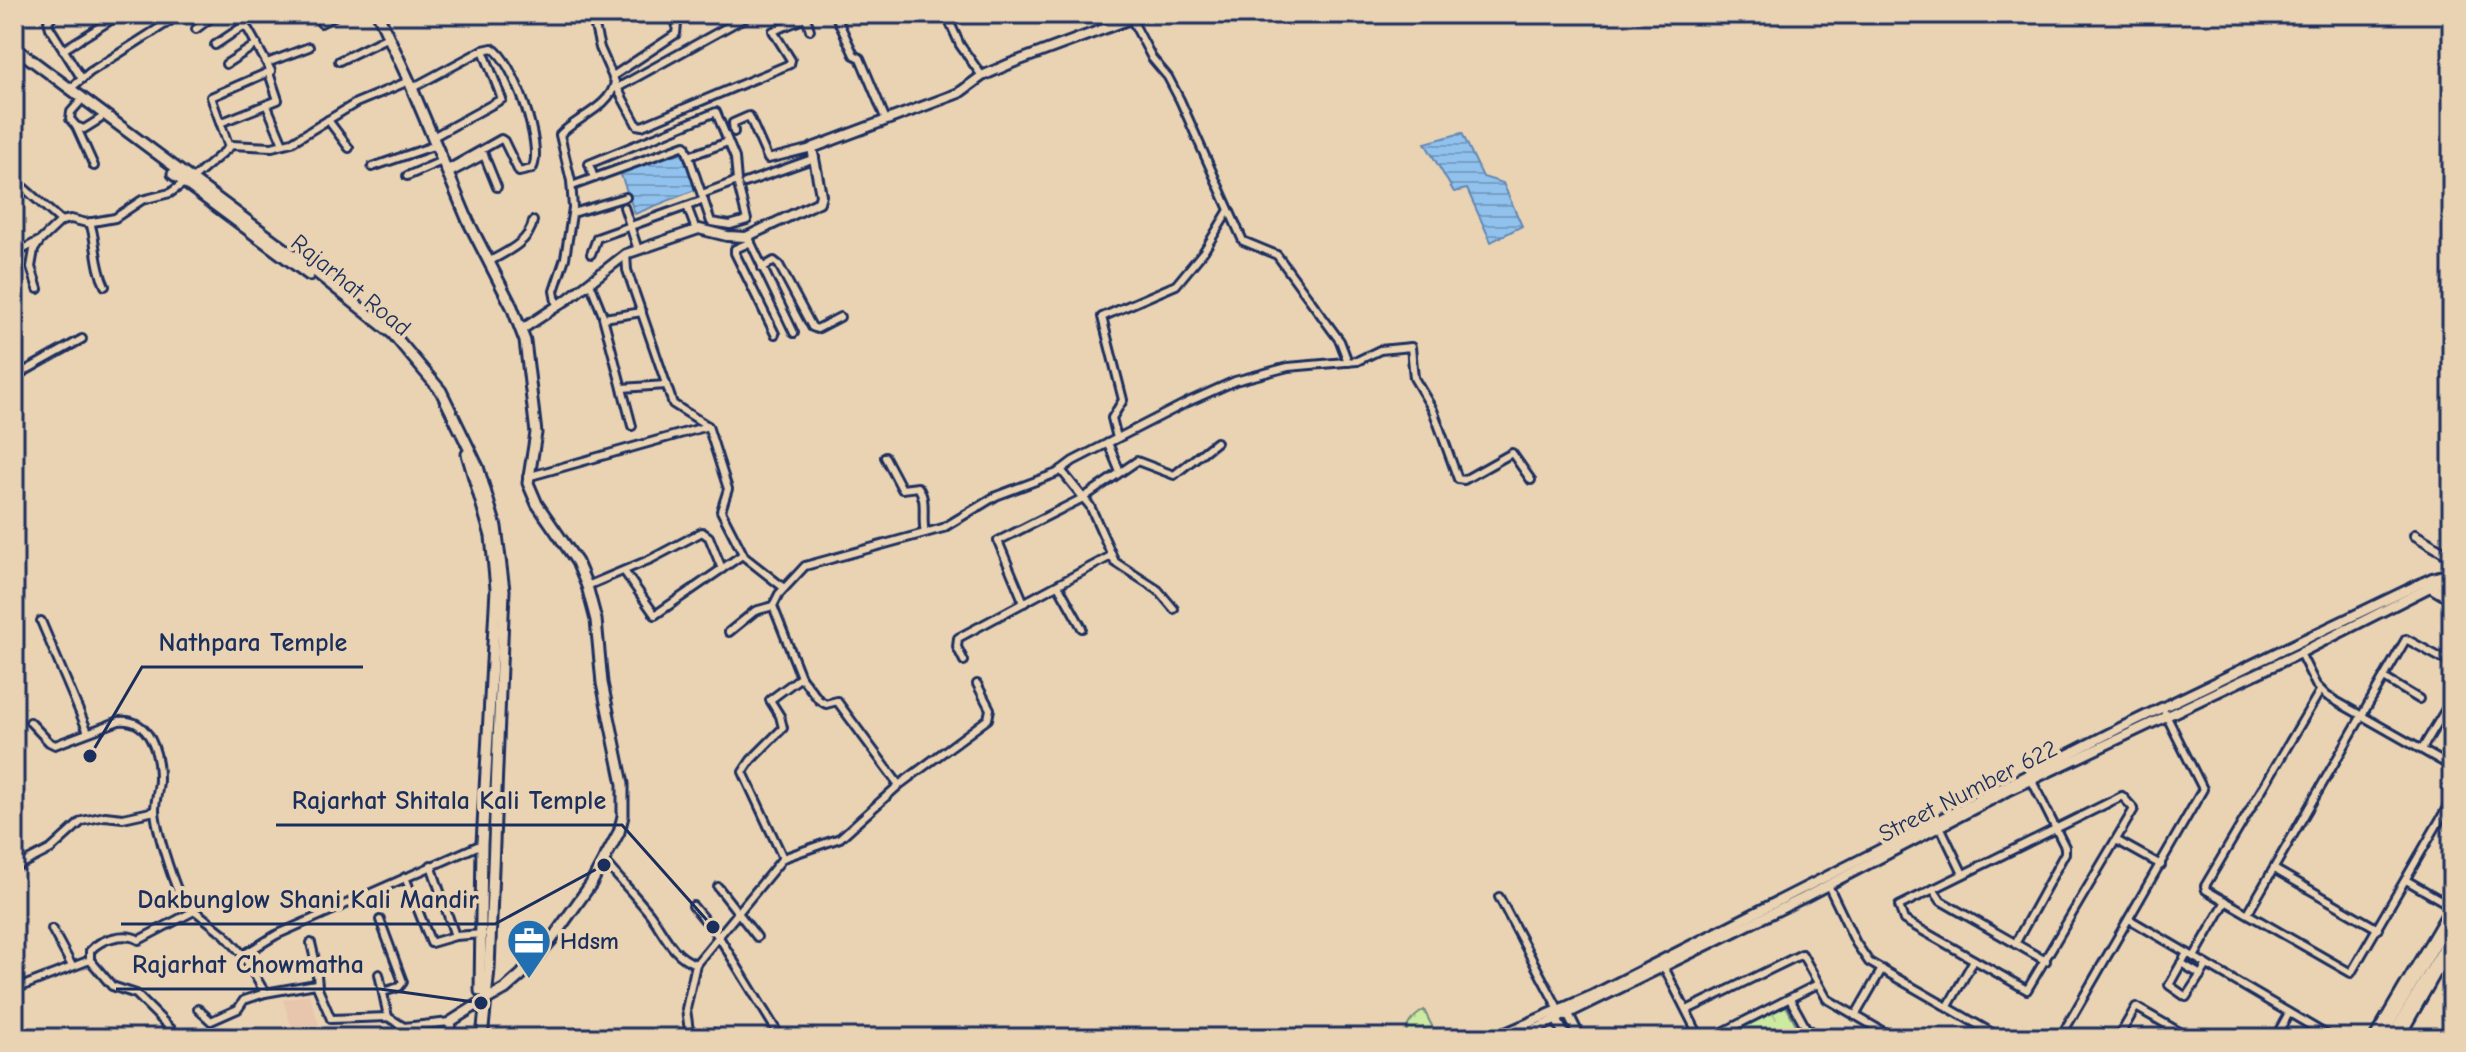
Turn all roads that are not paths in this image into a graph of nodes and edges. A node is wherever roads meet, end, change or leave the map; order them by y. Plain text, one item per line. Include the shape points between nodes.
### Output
1 (55, 14) edge
2 (173, 14) edge
3 (216, 14) edge
4 (236, 14) edge
5 (338, 14) edge
6 (378, 14) edge
7 (592, 14) edge
8 (670, 14) edge
9 (751, 14) edge
10 (835, 14) edge
11 (949, 15) edge
12 (806, 16) edge
13 (1131, 16) edge
14 (738, 17) edge
15 (111, 20) dead end
16 (321, 23) dead end
17 (245, 25) junction
18 (196, 29) dead end
19 (810, 30) dead end
20 (388, 37) junction
21 (257, 44) junction
22 (215, 45) dead end
23 (14, 47) edge
24 (309, 47) dead end
25 (63, 50) junction
26 (483, 50) junction
27 (14, 54) edge
28 (339, 61) dead end
29 (267, 63) junction
30 (226, 64) dead end
31 (269, 73) junction
32 (613, 76) junction
33 (982, 76) junction
34 (82, 79) junction
35 (411, 84) junction
36 (616, 86) junction
37 (70, 89) junction
38 (79, 103) junction
39 (267, 106) junction
40 (100, 119) junction
41 (328, 120) junction
42 (886, 120) junction
43 (220, 123) junction
44 (76, 126) junction
45 (734, 132) dead end
46 (434, 141) junction
47 (728, 142) junction
48 (283, 144) junction
49 (229, 147) junction
50 (349, 148) dead end
51 (812, 148) junction
52 (689, 156) junction
53 (815, 158) junction
54 (94, 166) dead end
55 (372, 167) dead end
56 (445, 168) junction
57 (407, 176) dead end
58 (594, 178) junction
59 (14, 179) edge
60 (187, 182) junction
61 (741, 182) junction
62 (572, 186) junction
63 (497, 187) dead end
64 (626, 197) dead end
65 (703, 197) junction
66 (687, 206) junction
67 (624, 207) dead end
68 (1229, 210) junction
69 (573, 213) junction
70 (61, 221) junction
71 (533, 221) dead end
72 (90, 222) junction
73 (630, 226) junction
74 (696, 230) junction
75 (749, 239) junction
76 (40, 241) junction
77 (638, 250) junction
78 (14, 254) edge
79 (591, 254) dead end
80 (626, 254) junction
81 (488, 262) junction
82 (762, 268) junction
83 (590, 283) junction
84 (105, 286) dead end
85 (38, 289) dead end
86 (557, 307) junction
87 (642, 312) junction
88 (603, 317) junction
89 (840, 317) dead end
90 (521, 330) junction
91 (794, 333) dead end
92 (775, 334) dead end
93 (82, 339) dead end
94 (1348, 362) junction
95 (14, 377) edge
96 (666, 385) junction
97 (622, 388) junction
98 (632, 426) dead end
99 (708, 426) junction
100 (1117, 438) junction
101 (1216, 442) dead end
102 (1108, 443) junction
103 (885, 457) dead end
104 (1061, 470) junction
105 (1120, 472) junction
106 (527, 477) junction
107 (1531, 480) dead end
108 (1083, 498) junction
109 (925, 533) junction
110 (2415, 535) dead end
111 (744, 556) junction
112 (1111, 556) junction
113 (2452, 557) edge
114 (722, 569) junction
115 (624, 571) junction
116 (2452, 577) edge
117 (2433, 582) junction
118 (1058, 585) junction
119 (587, 586) junction
120 (784, 588) junction
121 (2452, 591) edge
122 (2452, 600) edge
123 (1024, 603) junction
124 (773, 606) junction
125 (1174, 609) dead end
126 (41, 621) dead end
127 (1082, 628) dead end
128 (729, 632) dead end
129 (2300, 653) junction
130 (964, 661) dead end
131 (2452, 664) edge
132 (801, 677) junction
133 (2384, 678) junction
134 (977, 684) dead end
135 (2320, 691) junction
136 (2419, 699) dead end
137 (2452, 699) edge
138 (2165, 713) junction
139 (2362, 715) junction
140 (30, 722) dead end
141 (88, 732) junction
142 (2422, 749) junction
143 (2452, 767) edge
144 (2032, 781) junction
145 (899, 785) junction
146 (2452, 799) edge
147 (155, 811) junction
148 (1940, 826) junction
149 (2056, 828) junction
150 (2116, 840) junction
151 (482, 844) junction
152 (783, 858) junction
153 (604, 861) junction
154 (431, 865) junction
155 (2161, 865) junction
156 (14, 868) edge
157 (2274, 869) junction
158 (1963, 874) junction
159 (405, 877) junction
160 (2406, 880) junction
161 (1828, 885) junction
162 (718, 887) dead end
163 (1933, 889) junction
164 (1499, 897) dead end
165 (2226, 901) junction
166 (2452, 905) edge
167 (693, 906) dead end
168 (194, 911) junction
169 (738, 912) junction
170 (2248, 913) junction
171 (2452, 915) edge
172 (2129, 919) junction
173 (380, 920) dead end
174 (52, 929) dead end
175 (2378, 929) junction
176 (486, 933) junction
177 (2452, 934) edge
178 (455, 936) junction
179 (719, 937) junction
180 (757, 937) dead end
181 (311, 943) dead end
182 (2015, 944) junction
183 (2452, 945) edge
184 (243, 955) junction
185 (2190, 955) junction
186 (90, 960) junction
187 (1974, 960) junction
188 (2046, 961) junction
189 (2181, 963) junction
190 (696, 964) junction
191 (1663, 965) junction
192 (2207, 965) junction
193 (72, 966) junction
194 (1882, 969) junction
195 (379, 974) dead end
196 (2201, 975) junction
197 (1818, 984) junction
198 (14, 985) edge
199 (318, 986) junction
200 (383, 992) junction
201 (265, 993) junction
202 (1790, 999) junction
203 (482, 1003) junction
204 (1947, 1008) junction
205 (198, 1009) dead end
206 (1687, 1010) junction
207 (1560, 1012) junction
208 (2289, 1013) junction
209 (1855, 1016) junction
210 (388, 1017) junction
211 (450, 1022) junction
212 (1806, 1028) junction
213 (180, 1038) edge
214 (450, 1038) edge
215 (480, 1038) edge
216 (690, 1038) edge
217 (781, 1038) edge
218 (1494, 1038) edge
219 (1518, 1038) edge
220 (1566, 1038) edge
221 (1580, 1038) edge
222 (1700, 1038) edge
223 (1711, 1038) edge
224 (1801, 1038) edge
225 (1823, 1038) edge
226 (1894, 1038) edge
227 (2001, 1038) edge
228 (2060, 1038) edge
229 (2118, 1038) edge
230 (2190, 1038) edge
231 (2275, 1038) edge
232 (2332, 1038) edge
233 (2374, 1038) edge
234 (2381, 1038) edge
235 (2391, 1038) edge
236 (2399, 1038) edge

1 - 25 street via 48,21
2 - 34 street
3 - 18 street
4 - 17 street
5 - 16 street
6 - 20 main road
7 - 32 street
8 - 32 street via 676,34
9 - 14 street
10 - 42 street
11 - 33 street via 960,45
12 - 19 street
12 - 36 street via 773,31 790,64 642,126
13 - 33 street
13 - 68 street via 1180,100
14 - 36 street
15 - 25 street
17 - 21 street
17 - 22 street
20 - 28 street
20 - 35 main road
21 - 29 street
21 - 30 street
23 - 37 main road
24 - 29 street
25 - 34 street
26 - 35 street
26 - 46 street via 502,99
26 - 56 street via 492,48 502,55 527,110 535,165 519,172 501,139
27 - 38 main road, Rajarhat Road
29 - 31 street
31 - 39 street via 279,97
31 - 43 street via 211,97
32 - 36 street
33 - 42 street via 959,93
34 - 37 street
35 - 41 street via 356,103
35 - 46 main road
36 - 62 street via 560,135
37 - 60 main road
38 - 40 main road, Rajarhat Road
38 - 44 street via 70,119
39 - 43 street
39 - 48 street
40 - 44 street via 84,129
40 - 60 main road, Rajarhat Road
41 - 48 street
41 - 50 street
42 - 51 street
43 - 49 street
44 - 54 street
45 - 51 street via 733,123 749,116 768,159
46 - 55 street
46 - 56 main road
47 - 52 street
47 - 58 street via 716,112 589,164
47 - 61 street
48 - 49 street
49 - 60 street
51 - 53 street
52 - 58 street via 685,145
52 - 65 street
53 - 61 street
53 - 75 street via 819,202
56 - 57 street
56 - 63 street via 484,155
56 - 81 main road
58 - 62 street
59 - 70 street
60 - 72 street via 120,216
60 - 151 main road, Rajarhat Road via 403,351 466,451 491,536 496,589
60 - 176 main road via 323,277 393,334 441,391 478,467 496,527 504,590
61 - 65 street
61 - 65 street via 747,220 730,225 711,222
62 - 69 street
64 - 69 street
65 - 66 street
66 - 73 street
66 - 74 street
67 - 73 street
68 - 94 street via 1243,241 1277,255 1340,341
68 - 100 street via 1176,285 1102,317 1123,400 1112,418
69 - 86 street via 554,291
70 - 72 street
70 - 76 street
71 - 81 street via 525,237
72 - 84 street
73 - 77 street
73 - 79 street via 597,238
74 - 75 street
74 - 77 street
75 - 82 street
75 - 92 street via 735,253
76 - 78 street
76 - 85 street via 31,259
77 - 80 street
80 - 83 street
80 - 87 street
81 - 90 main road
82 - 89 street via 774,261 779,265 812,327
82 - 91 street
83 - 86 street
83 - 88 street
86 - 90 street
87 - 88 street
87 - 96 street
88 - 97 street
90 - 106 main road via 536,422
93 - 95 street
94 - 100 street via 1288,367 1235,381
94 - 107 street via 1380,350 1411,347 1414,378 1433,408 1458,479 1512,453
96 - 97 street
96 - 99 street via 673,404
97 - 98 street
99 - 106 street
99 - 111 street via 728,489 721,511
100 - 102 street
101 - 105 street via 1174,475 1140,460
102 - 104 street
102 - 105 street
103 - 109 street via 902,489 920,489
104 - 108 street
104 - 109 street
105 - 108 street
106 - 119 main road via 532,496 570,550
108 - 112 street
108 - 123 street via 997,542
109 - 120 street via 805,566
110 - 113 street
111 - 114 street
111 - 120 street
112 - 118 street
112 - 125 street via 1158,590
114 - 115 street via 702,532
114 - 115 street via 657,615
115 - 119 street
116 - 117 street via 2443,575
117 - 121 street
117 - 122 street
117 - 129 street, Street Number 622
117 - 138 street
118 - 123 street
118 - 127 street
119 - 153 main road via 623,784 621,826
120 - 124 street
123 - 130 street via 958,638
124 - 128 street via 755,611
124 - 132 street
126 - 141 street
129 - 135 street
129 - 138 street, Street Number 622
131 - 133 street via 2407,638
132 - 145 street via 819,700 837,701
132 - 152 street via 770,700 783,728 743,772
133 - 136 street
133 - 139 street
134 - 145 street via 990,709 988,719
135 - 139 street
135 - 165 street via 2205,886
137 - 142 street
138 - 144 street, Street Number 622
138 - 155 street via 2203,789
138 - 207 street, Street Number 622 via 2122,727
139 - 142 street
139 - 157 street
140 - 141 street via 54,745
141 - 147 street via 119,721 140,724 158,758
142 - 143 street
144 - 148 street, Street Number 622
144 - 149 street
145 - 152 street via 840,838
146 - 160 street
147 - 156 street via 82,821 51,849
147 - 168 street via 174,882
148 - 158 street
148 - 161 street, Street Number 622
149 - 150 street via 2122,796 2134,809
149 - 158 street
149 - 182 street via 2065,853
150 - 155 street
150 - 188 street
151 - 154 street
151 - 176 main road, Rajarhat Road
152 - 169 street
153 - 190 street via 680,955
153 - 203 main road via 529,967
154 - 159 street
154 - 178 street
155 - 172 street
157 - 170 street
157 - 175 street
158 - 163 street
159 - 178 street via 431,943
159 - 184 street
160 - 166 street
160 - 175 street
161 - 191 street, Street Number 622
161 - 194 street via 1861,951
162 - 169 street
163 - 182 street via 1941,901
163 - 187 street via 1899,906 1900,916
164 - 207 street
165 - 170 street
165 - 185 street
166 - 233 street
167 - 179 street
168 - 184 street
168 - 186 street via 139,940 126,935 98,944 90,951
169 - 179 street
169 - 180 street
170 - 175 street via 2351,973
171 - 234 main road
172 - 185 street
172 - 228 street
173 - 200 street via 403,982
174 - 193 street
176 - 178 street
176 - 203 main road via 489,969
177 - 235 main road
179 - 190 street
179 - 217 street
181 - 199 street
182 - 188 street
183 - 236 street
184 - 201 street
185 - 189 street
185 - 192 street
186 - 193 street
186 - 213 street via 112,986 136,994
187 - 188 street via 2027,990
187 - 204 street
189 - 196 street
189 - 196 street via 2169,986 2186,997
190 - 216 street via 686,1006
191 - 206 street
191 - 207 street, Street Number 622
192 - 196 street
192 - 208 street
193 - 198 street
194 - 204 street
194 - 209 street
195 - 200 street
197 - 202 street
197 - 206 street via 1802,954
197 - 209 street via 1827,999
199 - 201 street
199 - 210 street via 331,1019
200 - 210 street
201 - 205 street via 211,1021
202 - 212 street
202 - 223 street
203 - 211 street
203 - 215 main road
204 - 227 street
206 - 222 street
207 - 218 street, Street Number 622
207 - 219 street, Street Number 622
207 - 220 street
207 - 221 street
208 - 231 street
208 - 232 street
209 - 226 street
210 - 211 street via 404,1027
211 - 214 street
212 - 224 street
212 - 225 street
229 - 230 street via 2136,1007

